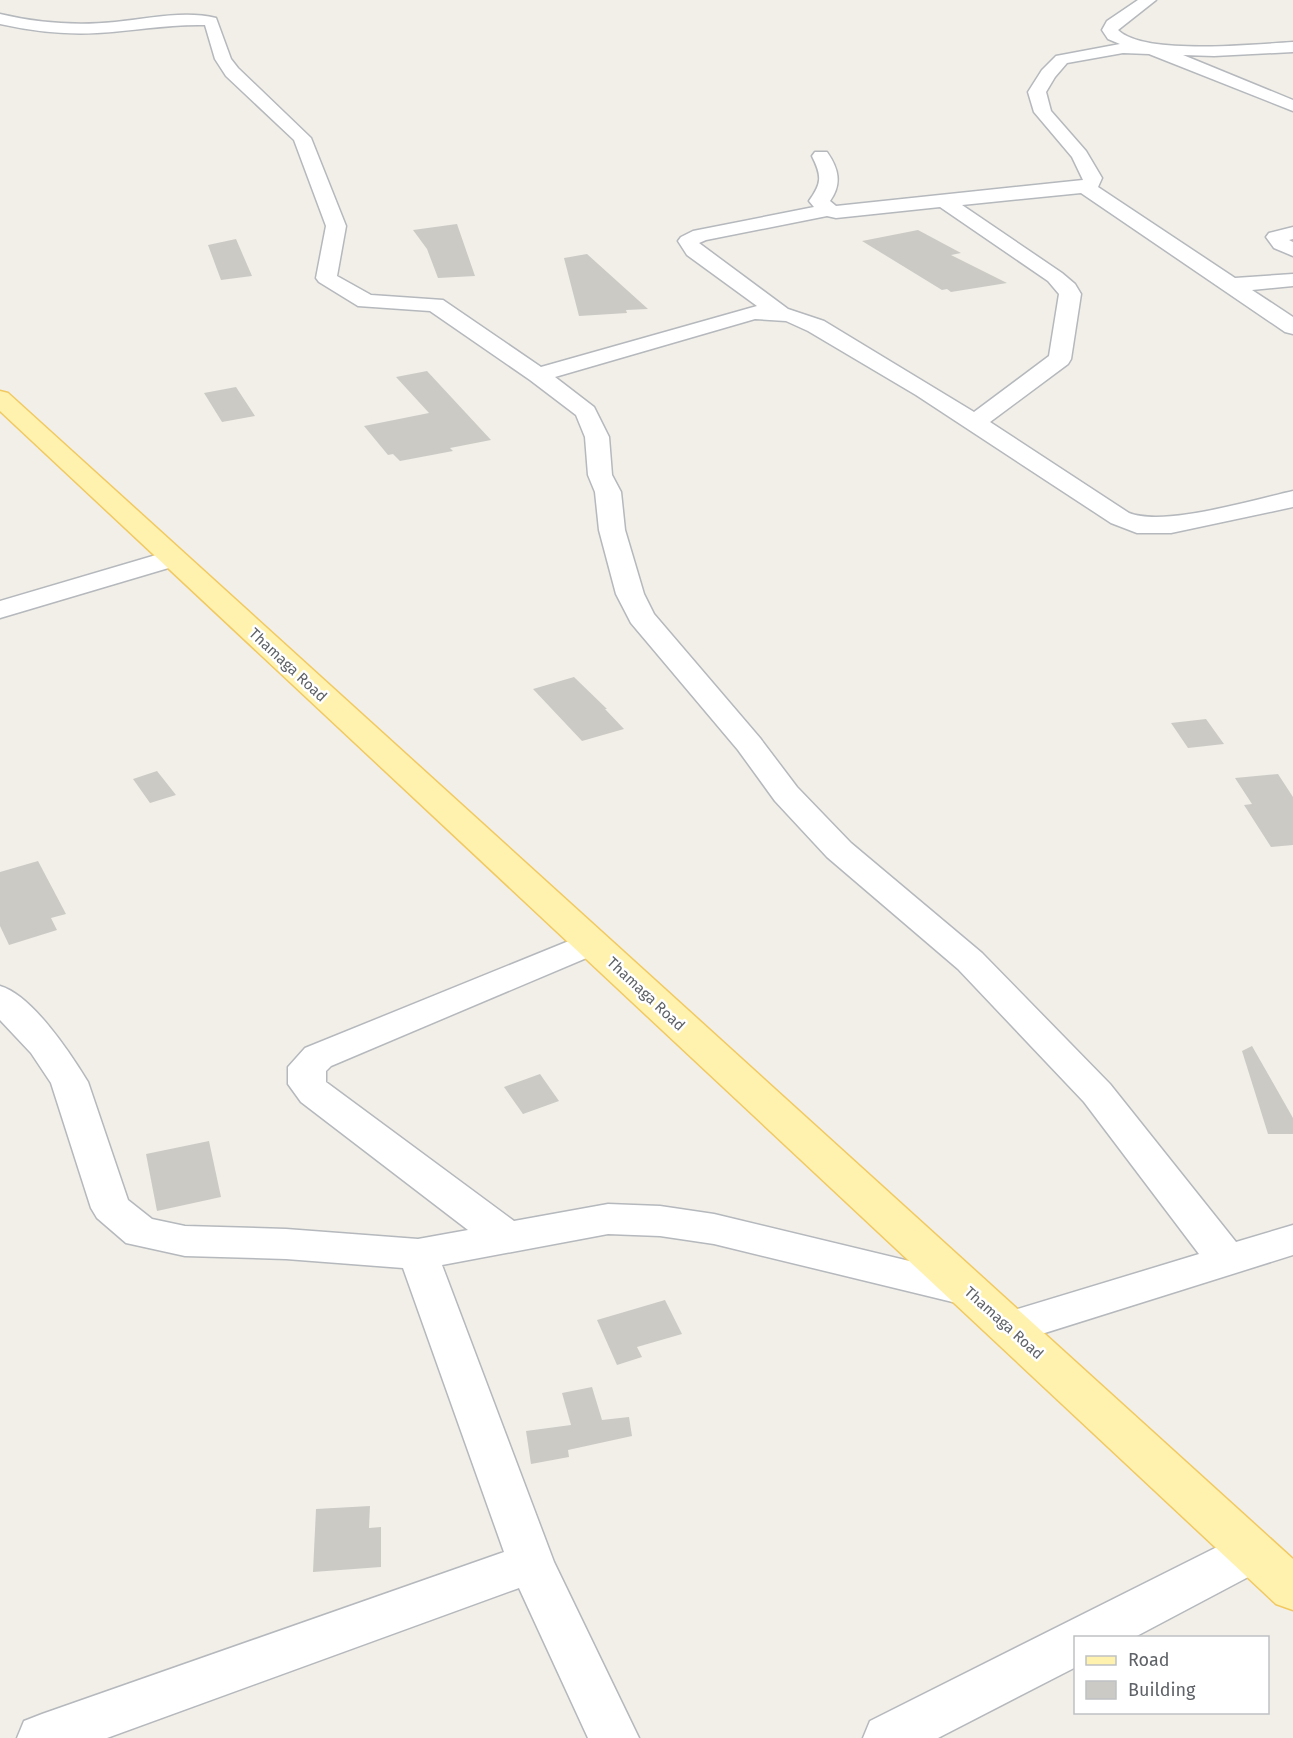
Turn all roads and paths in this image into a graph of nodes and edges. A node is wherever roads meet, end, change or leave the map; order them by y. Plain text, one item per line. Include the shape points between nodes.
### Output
1 (1148, 0) edge
2 (0, 19) edge
3 (1293, 47) edge
4 (1146, 49) junction
5 (1293, 106) edge
6 (821, 156) dead end
7 (1085, 187) junction
8 (946, 203) junction
9 (827, 210) junction
10 (1293, 233) edge
11 (1293, 250) edge
12 (1293, 280) edge
13 (1231, 285) junction
14 (779, 312) junction
15 (1293, 327) edge
16 (538, 375) junction
17 (0, 398) edge
18 (975, 422) junction
19 (1293, 499) edge
20 (173, 558) junction
21 (0, 610) edge
22 (591, 943) junction
23 (0, 998) edge
24 (506, 1237) junction
25 (1293, 1240) edge
26 (418, 1254) junction
27 (1227, 1260) junction
28 (969, 1290) junction
29 (1010, 1328) junction
30 (1252, 1552) junction
31 (531, 1563) junction
32 (1293, 1589) edge
33 (1089, 1636) edge
34 (1074, 1643) edge
35 (42, 1738) edge
36 (614, 1738) edge
37 (888, 1738) edge

1 - 4 street via 1120,18 1110,30 1114,36
2 - 16 street via 47,28 84,29 187,18 211,21 223,59 232,72 302,138 336,226 326,278 366,302 435,305
3 - 4 street
4 - 5 street via 1194,64
4 - 7 street via 1101,51 1062,59 1037,92 1043,112 1094,178
6 - 9 street via 830,186 819,201
7 - 8 street
7 - 13 street
8 - 9 street
8 - 18 street via 1055,277 1070,294 1060,359
9 - 14 street via 700,234 688,241 694,251
10 - 11 street via 1276,237
12 - 13 street
13 - 15 street
14 - 16 street via 754,313
14 - 18 street via 816,326
16 - 27 street via 586,412 593,426 612,530 630,594 641,617 749,744 786,794 839,850 970,962 1097,1093
17 - 20 main road, Thamaga Road
18 - 19 street via 1120,518 1137,525 1171,525
20 - 21 street
20 - 22 main road, Thamaga Road
22 - 24 street via 318,1057 307,1067 307,1084 315,1093
22 - 28 main road, Thamaga Road
23 - 26 street via 44,1044 69,1082 111,1208 140,1232 185,1241
24 - 26 street
24 - 28 street via 608,1220 660,1221 714,1229
25 - 27 street
26 - 31 street
27 - 29 street
28 - 29 main road, Thamaga Road
29 - 30 main road, Thamaga Road
30 - 32 main road, Thamaga Road
30 - 33 street
31 - 35 street
31 - 36 street
34 - 37 street

